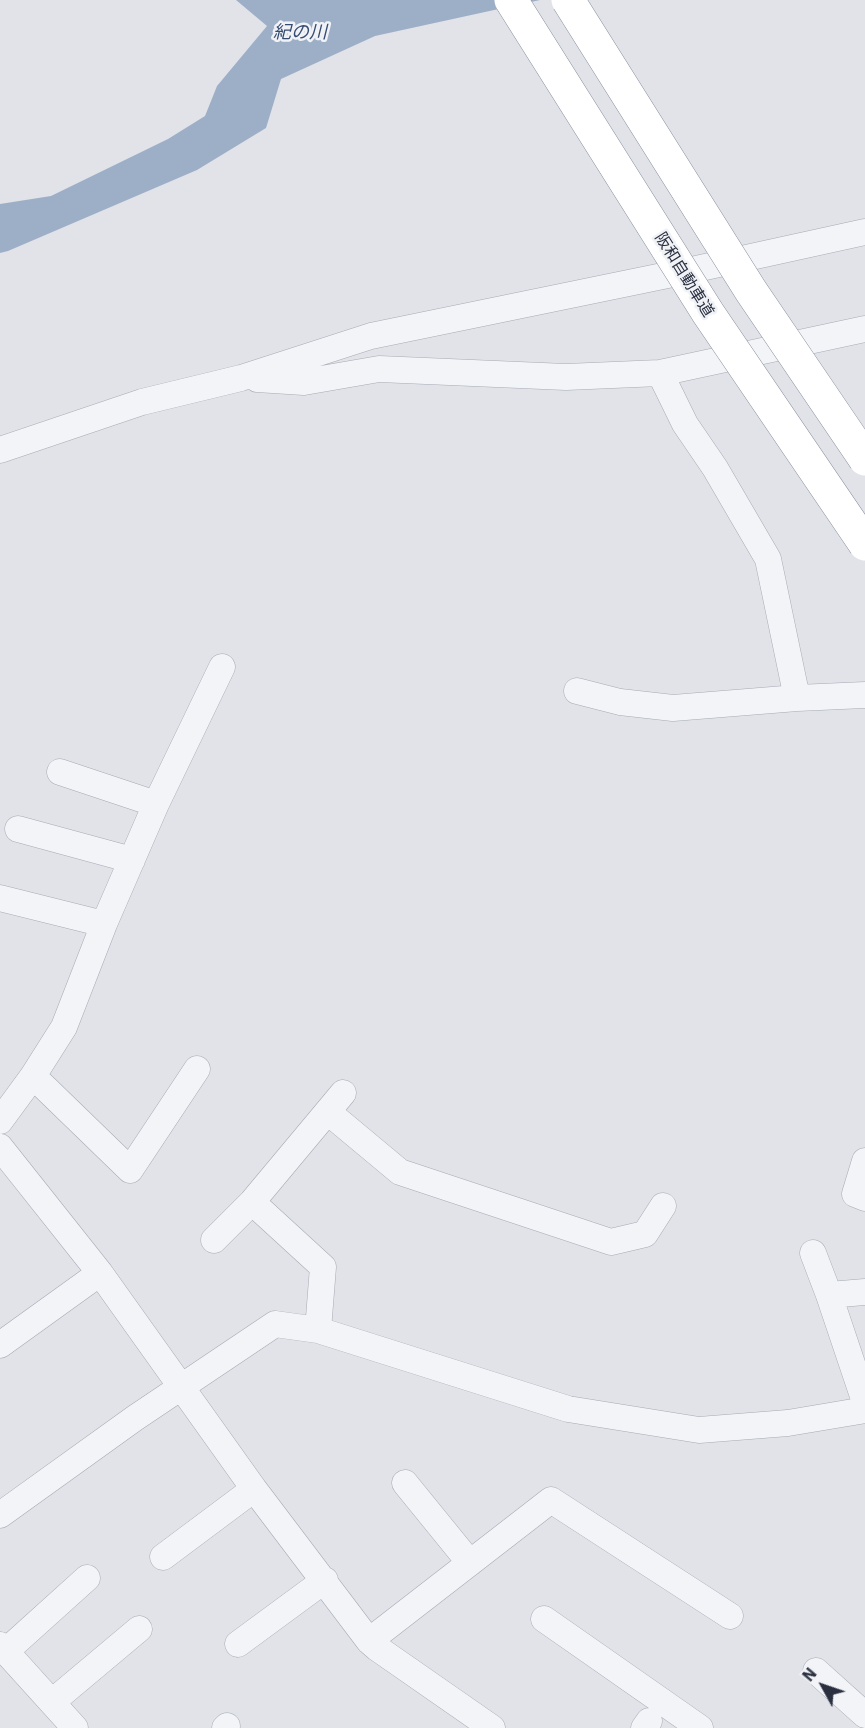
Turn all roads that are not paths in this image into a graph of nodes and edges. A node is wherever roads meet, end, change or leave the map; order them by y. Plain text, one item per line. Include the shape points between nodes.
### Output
1 (511, 0) edge
2 (568, 0) edge
3 (865, 232) edge
4 (865, 329) edge
5 (660, 373) junction
6 (241, 378) junction
7 (0, 450) edge
8 (865, 459) edge
9 (865, 544) edge
10 (222, 667) dead end
11 (577, 691) dead end
12 (865, 695) edge
13 (796, 698) junction
14 (60, 772) dead end
15 (156, 804) junction
16 (18, 829) dead end
17 (132, 860) junction
18 (0, 897) edge
19 (104, 924) junction
20 (197, 1069) dead end
21 (33, 1076) junction
22 (0, 1121) edge
23 (0, 1147) edge
24 (865, 1161) edge
25 (865, 1198) edge
26 (252, 1202) junction
27 (663, 1206) dead end
28 (214, 1240) dead end
29 (813, 1253) dead end
30 (100, 1273) junction
31 (865, 1292) edge
32 (829, 1295) junction
33 (318, 1330) junction
34 (0, 1345) edge
35 (181, 1388) junction
36 (865, 1402) edge
37 (865, 1410) edge
38 (405, 1483) dead end
39 (255, 1489) junction
40 (0, 1515) edge
41 (163, 1557) dead end
42 (470, 1563) junction
43 (87, 1578) dead end
44 (325, 1580) junction
45 (730, 1616) dead end
46 (544, 1619) dead end
47 (140, 1629) dead end
48 (369, 1641) junction
49 (238, 1644) dead end
50 (3, 1648) edge
51 (816, 1671) dead end
52 (51, 1702) junction
53 (865, 1715) edge
54 (75, 1728) edge
55 (492, 1728) edge
56 (700, 1728) edge

1 - 9 highway, 阪和自動車道, bridge via 708,313
2 - 8 highway, bridge via 751,291
3 - 6 street via 371,336
4 - 5 street
5 - 6 street via 566,377 379,369 304,382
5 - 13 street via 685,424 768,559
6 - 7 street via 142,402
10 - 15 street
11 - 13 street via 620,702 673,708
12 - 13 street
14 - 15 street
15 - 17 street
16 - 17 street
17 - 19 street
18 - 19 street
19 - 21 street via 64,1027
20 - 21 street via 130,1170
21 - 22 street
23 - 30 street
24 - 25 street via 855,1194
26 - 27 street via 335,1103 400,1172 611,1242 645,1234
26 - 28 street
26 - 33 street via 323,1267
29 - 32 street
30 - 34 street
30 - 35 street
31 - 32 street
32 - 36 street
33 - 35 street via 275,1324
33 - 37 street via 568,1409 699,1430 788,1423
35 - 39 street
35 - 40 street
38 - 42 street
39 - 41 street
39 - 44 street
42 - 45 street via 551,1500
42 - 48 street
43 - 50 street
44 - 48 street
44 - 49 street
46 - 56 street
47 - 52 street
48 - 55 street
50 - 52 street
51 - 53 street
52 - 54 street

